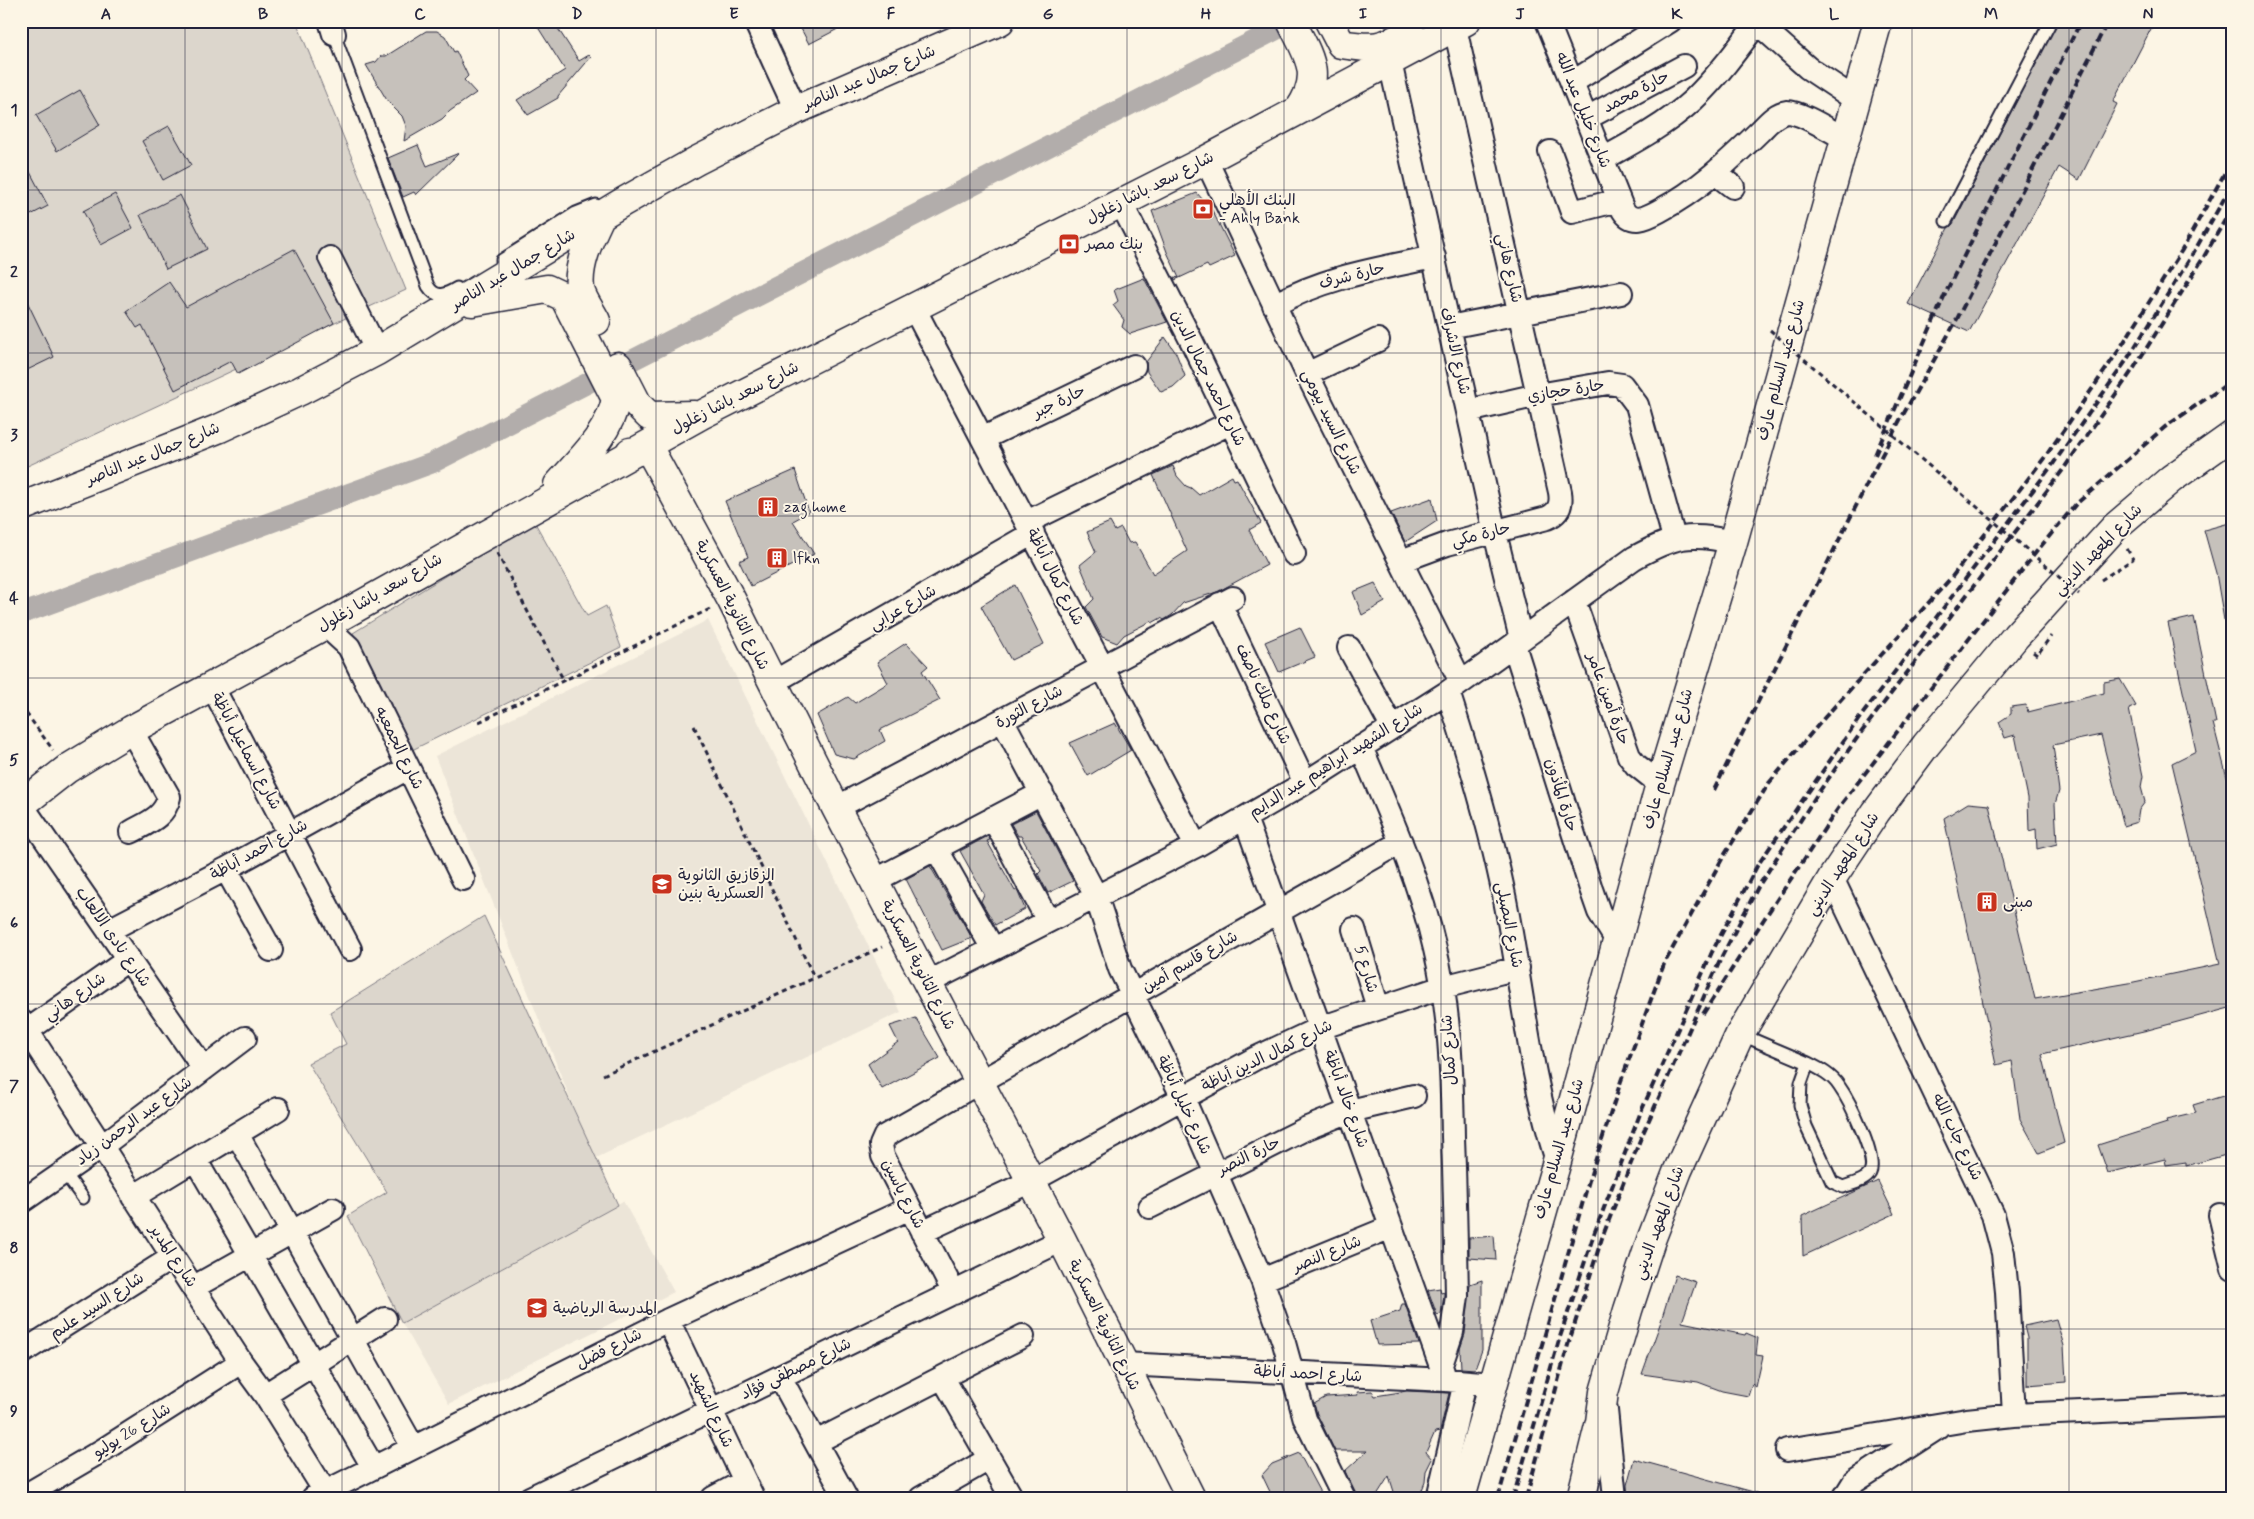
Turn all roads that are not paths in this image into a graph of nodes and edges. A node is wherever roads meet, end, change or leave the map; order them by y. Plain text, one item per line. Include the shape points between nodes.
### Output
1 (755, 21) edge
2 (1000, 21) edge
3 (1291, 21) edge
4 (1428, 21) edge
5 (1547, 21) edge
6 (1670, 21) edge
7 (1878, 21) edge
8 (2051, 21) edge
9 (1756, 22) edge
10 (1460, 25) edge
11 (332, 28) edge
12 (1336, 35) edge
13 (1395, 50) junction
14 (1684, 66) dead end
15 (1312, 69) junction
16 (1573, 82) junction
17 (1856, 100) junction
18 (796, 110) junction
19 (1299, 110) junction
20 (1587, 118) junction
21 (1846, 139) junction
22 (1550, 152) dead end
23 (1603, 159) junction
24 (1206, 160) junction
25 (1715, 173) junction
26 (1733, 187) dead end
27 (1619, 200) junction
28 (623, 202) junction
29 (1121, 203) junction
30 (600, 217) junction
31 (1946, 221) dead end
32 (1434, 257) junction
33 (330, 258) dead end
34 (496, 264) dead end
35 (572, 293) junction
36 (1621, 293) dead end
37 (459, 294) junction
38 (1274, 305) junction
39 (914, 308) junction
40 (1520, 313) junction
41 (1450, 327) junction
42 (1378, 340) dead end
43 (377, 351) junction
44 (1134, 366) dead end
45 (1307, 374) junction
46 (1538, 395) junction
47 (625, 399) junction
48 (1468, 411) junction
49 (700, 414) junction
50 (1230, 424) junction
51 (2233, 435) edge
52 (984, 438) junction
53 (630, 452) junction
54 (546, 500) junction
55 (21, 507) edge
56 (1559, 508) joint
57 (1030, 528) junction
58 (1495, 532) junction
59 (1674, 538) junction
60 (1733, 542) junction
61 (1294, 554) dead end
62 (1401, 561) junction
63 (1227, 601) joint
64 (1574, 601) junction
65 (325, 625) junction
66 (1517, 642) junction
67 (1349, 648) dead end
68 (1103, 668) junction
69 (772, 683) junction
70 (212, 686) junction
71 (1455, 687) junction
72 (1003, 720) junction
73 (1392, 727) junction
74 (131, 730) junction
75 (1361, 747) junction
76 (408, 768) junction
77 (1305, 783) junction
78 (1660, 784) junction
79 (1042, 793) junction
80 (21, 804) edge
81 (836, 808) junction
82 (994, 818) junction
83 (1245, 818) junction
84 (131, 832) dead end
85 (290, 834) junction
86 (1401, 842) junction
87 (1196, 846) junction
88 (936, 848) junction
89 (226, 869) junction
90 (1832, 878) junction
91 (463, 879) dead end
92 (874, 881) junction
93 (1096, 896) junction
94 (1279, 912) junction
95 (1048, 921) junction
96 (109, 930) junction
97 (1354, 930) dead end
98 (1617, 941) junction
99 (350, 949) dead end
100 (993, 949) junction
101 (271, 950) dead end
102 (129, 959) junction
103 (1518, 968) junction
104 (927, 982) junction
105 (1443, 987) junction
106 (1132, 995) junction
107 (1378, 1008) junction
108 (1320, 1028) junction
109 (23, 1029) edge
110 (1740, 1034) junction
111 (245, 1038) dead end
112 (1808, 1063) junction
113 (204, 1069) junction
114 (979, 1082) junction
115 (1414, 1096) dead end
116 (1183, 1098) junction
117 (278, 1109) dead end
118 (1350, 1111) junction
119 (237, 1134) junction
120 (102, 1146) junction
121 (195, 1159) junction
122 (1557, 1161) junction
123 (64, 1172) junction
124 (1215, 1173) junction
125 (1030, 1181) junction
126 (133, 1197) junction
127 (83, 1198) dead end
128 (22, 1201) edge
129 (1150, 1207) dead end
130 (910, 1208) junction
131 (333, 1209) dead end
132 (2220, 1214) dead end
133 (1391, 1227) junction
134 (292, 1232) junction
135 (922, 1232) junction
136 (1062, 1240) junction
137 (251, 1255) junction
138 (173, 1258) junction
139 (2233, 1270) edge
140 (1262, 1280) junction
141 (194, 1287) junction
142 (954, 1293) junction
143 (386, 1319) dead end
144 (668, 1320) junction
145 (1023, 1336) dead end
146 (353, 1340) junction
147 (21, 1353) edge
148 (241, 1362) junction
149 (314, 1364) junction
150 (1123, 1364) junction
151 (1292, 1373) junction
152 (1451, 1376) junction
153 (780, 1377) junction
154 (943, 1378) junction
155 (1493, 1384) junction
156 (1604, 1392) junction
157 (265, 1395) junction
158 (2233, 1405) edge
159 (712, 1410) junction
160 (2014, 1415) junction
161 (1947, 1422) junction
162 (816, 1442) junction
163 (413, 1446) junction
164 (1787, 1450) dead end
165 (989, 1459) junction
166 (373, 1467) junction
167 (749, 1490) edge
168 (1615, 1492) edge
169 (322, 1495) edge
170 (21, 1498) edge
171 (530, 1498) edge
172 (713, 1498) edge
173 (846, 1498) edge
174 (921, 1498) edge
175 (1012, 1498) edge
176 (1191, 1498) edge
177 (1344, 1498) edge
178 (1438, 1498) edge
179 (1460, 1498) edge
180 (1567, 1498) edge
181 (1581, 1498) edge
182 (1844, 1498) edge

1 - 18 street
2 - 18 main road, شارع جمال عبد الناصر
3 - 15 main road
4 - 13 main road, شارع سعد باشا زغلول
5 - 16 street, شارع خليل عبد الله
6 - 16 street
7 - 17 main road, شارع عبد السلام عارف
8 - 31 lane
9 - 17 street via 1808,68
9 - 23 street via 1691,102
10 - 13 main road, شارع سعد باشا زغلول
10 - 40 street, شارع هاني
11 - 37 lane via 428,286 439,295
12 - 13 main road via 1370,49 1386,45
12 - 15 main road
13 - 19 main road, شارع سعد باشا زغلول
13 - 32 street, شارع الاشراف
14 - 20 street, حارة محمد
15 - 19 main road via 1309,93
16 - 20 street, شارع خليل عبد الله
17 - 21 main road, شارع عبد السلام عارف
18 - 28 main road, شارع جمال عبد الناصر
19 - 24 main road, شارع سعد باشا زغلول
20 - 23 street, شارع خليل عبد الله
21 - 25 street, شارع خليل عبد الله via 1795,113 1786,112 1774,117
21 - 60 main road, شارع عبد السلام عارف
22 - 27 street via 1574,221
23 - 27 street, شارع خليل عبد الله
24 - 29 main road, شارع سعد باشا زغلول
24 - 38 street, شارع السيد بيومي
25 - 26 street
25 - 27 street, شارع خليل عبد الله via 1696,190 1639,219 1626,215
28 - 30 main road, شارع جمال عبد الناصر
28 - 34 lane via 607,203 576,213
29 - 39 main road, شارع سعد باشا زغلول
29 - 50 street, شارع احمد جمال الدين
30 - 35 main road via 587,244
30 - 37 main road, شارع جمال عبد الناصر
32 - 38 street, حارة شرف via 1343,276 1296,292
32 - 41 street, شارع الاشراف
33 - 43 street
35 - 37 main road via 542,290
35 - 47 main road
36 - 40 street
37 - 43 main road, شارع جمال عبد الناصر
38 - 45 street, شارع السيد بيومي
39 - 49 main road, شارع سعد باشا زغلول
39 - 52 street, شارع كمال أباظة
40 - 41 street
40 - 46 street, شارع هاني
41 - 48 street, شارع الاشراف
42 - 45 street
43 - 55 main road, شارع جمال عبد الناصر via 228,424
44 - 52 street, حارة جبر
45 - 62 street, شارع السيد بيومي
46 - 48 street, حارة حجازي
46 - 56 street, شارع هاني via 1560,492
46 - 59 street, حارة حجازي via 1608,383 1622,385 1630,393 1637,405
47 - 49 main road via 649,416
47 - 54 main road via 590,448
48 - 58 street, شارع الاشراف
49 - 53 main road, شارع سعد باشا زغلول
50 - 57 street, شارع عرابى
50 - 61 street, شارع احمد جمال الدين
51 - 90 main road, شارع المعهد الديني via 2171,479 2116,527 2056,593 1926,745
52 - 57 street, شارع كمال أباظة
53 - 54 main road, شارع سعد باشا زغلول
53 - 69 main road, شارع الثانوية العسكرية via 645,450 652,454 731,599
54 - 65 main road, شارع سعد باشا زغلول
56 - 58 street, حارة مكي via 1547,518
57 - 68 street, شارع كمال أباظة
57 - 69 street, شارع عرابى
58 - 62 street, حارة مكي
58 - 66 street, شارع الاشراف
59 - 60 street, شارع الشهيد ابراهيم عبد الدايم via 1704,537
59 - 64 street, شارع الشهيد ابراهيم عبد الدايم via 1634,558
60 - 78 main road, شارع عبد السلام عارف
62 - 71 street, شارع السيد بيومي
63 - 68 street, شارع الثورة
63 - 77 street, شارع ملك ناصف
64 - 66 street, شارع الشهيد ابراهيم عبد الدايم
64 - 78 street, حارة أمين عامر via 1629,756
65 - 70 main road, شارع سعد باشا زغلول
65 - 76 street, شارع الجمعيه via 349,647
66 - 71 street, شارع الشهيد ابراهيم عبد الدايم
66 - 98 street, حارة المأذون via 1591,889 1599,912
67 - 73 street
68 - 72 street, شارع الثورة
68 - 87 street, شارع كمال أباظة
69 - 81 main road, شارع الثانوية العسكرية
70 - 74 main road, شارع سعد باشا زغلول
70 - 85 street, شارع اسماعيل أباظة
71 - 73 street, شارع الشهيد ابراهيم عبد الدايم
71 - 103 street, شارع البصيلى via 1505,898
72 - 79 street, شارع خليل أباظة
72 - 81 street, شارع الثورة
73 - 75 street, شارع الشهيد ابراهيم عبد الدايم
74 - 80 main road, شارع سعد باشا زغلول via 67,769
74 - 84 street via 169,797 161,815
75 - 77 street, شارع الشهيد ابراهيم عبد الدايم
75 - 86 street, شارع كمال
76 - 85 street, شارع احمد أباظة
76 - 91 street, شارع الجمعيه
77 - 83 street, شارع الشهيد ابراهيم عبد الدايم
78 - 98 main road, شارع عبد السلام عارف
79 - 82 street
79 - 93 street, شارع خليل أباظة
80 - 96 street, شارع نادى الالعاب
81 - 92 main road, شارع الثانوية العسكرية
82 - 88 street
82 - 95 street
83 - 87 street, شارع الشهيد ابراهيم عبد الدايم
83 - 94 street, شارع خالد أباظة
85 - 89 street, شارع احمد أباظة
85 - 99 street, شارع اسماعيل أباظة
86 - 94 street, شارع قاسم أمين
86 - 105 street, شارع كمال via 1426,912
87 - 93 street, شارع الشهيد ابراهيم عبد الدايم
88 - 92 street
88 - 100 street
89 - 96 street, شارع احمد أباظة
89 - 101 street
90 - 110 main road, شارع المعهد الديني
90 - 160 street, شارع جاب الله via 1993,1215 2003,1252 2008,1292
92 - 104 main road, شارع الثانوية العسكرية
93 - 95 street, شارع الشهيد ابراهيم عبد الدايم
93 - 106 street, شارع خليل أباظة
94 - 106 street, شارع قاسم أمين
94 - 108 street, شارع خالد أباظة
95 - 100 street, شارع الشهيد ابراهيم عبد الدايم
96 - 102 street, شارع نادى الالعاب
97 - 107 street, شارع 5
98 - 122 main road, شارع عبد السلام عارف
100 - 104 street, شارع الشهيد ابراهيم عبد الدايم
102 - 109 street, شارع هاني
102 - 113 street, شارع نادى الالعاب
103 - 105 street, شارع كمال الدين أباظة
103 - 122 street, شارع البصيلى via 1544,1115
104 - 114 main road, شارع الثانوية العسكرية
105 - 107 street, شارع كمال الدين أباظة
105 - 152 street, شارع كمال via 1452,1071 1457,1296
106 - 114 street, شارع قاسم أمين
106 - 116 street, شارع خليل أباظة
107 - 108 street, شارع كمال الدين أباظة
108 - 116 street, شارع كمال الدين أباظة
108 - 118 street, شارع خالد أباظة
109 - 120 street, شارع المدير
110 - 112 lane
110 - 156 main road, شارع المعهد الديني via 1651,1240
111 - 113 street, شارع عبد الرحمن زياد
112 - 112 lane via 1801,1083 1800,1105 1829,1176 1843,1188 1867,1177 1871,1171 1871,1154 1839,1085
113 - 120 street, شارع عبد الرحمن زياد
114 - 125 main road, شارع الثانوية العسكرية
114 - 130 street, شارع ياسين via 885,1136 881,1145 883,1156
115 - 118 street, حارة النصر
116 - 124 street, شارع خليل أباظة
116 - 125 street, شارع كمال الدين أباظة
117 - 119 street
118 - 124 street, حارة النصر
118 - 133 street, شارع خالد أباظة
119 - 121 street
119 - 134 street
120 - 123 street, شارع عبد الرحمن زياد
120 - 126 street, شارع المدير
121 - 126 street
121 - 137 street
122 - 155 main road, شارع عبد السلام عارف
123 - 127 lane
123 - 128 street, شارع عبد الرحمن زياد
124 - 129 street, حارة النصر
124 - 140 street, شارع خليل أباظة
125 - 135 street, شارع كمال الدين أباظة
125 - 136 main road, شارع الثانوية العسكرية
126 - 138 street, شارع المدير
130 - 135 street, شارع ياسين
130 - 144 street, شارع فضل
131 - 134 street
132 - 139 street
133 - 140 street, شارع النصر
133 - 152 street, شارع خالد أباظة
134 - 137 street
134 - 146 street
135 - 142 street, شارع ياسين
136 - 142 street, شارع مصطفى فؤاد
136 - 150 main road, شارع الثانوية العسكرية
137 - 141 street
137 - 149 street
138 - 141 street, شارع المدير
138 - 147 street, شارع السيد علىم
140 - 151 street, شارع خليل أباظة
141 - 148 street, شارع المدير
142 - 153 street, شارع مصطفى فؤاد
143 - 146 street
144 - 159 street, شارع الشهيد
144 - 163 street, شارع فضل
145 - 154 street
146 - 149 street
146 - 163 street
148 - 157 street, شارع المدير
148 - 170 street, شارع 26 يوليو
149 - 157 street
149 - 166 street
150 - 151 street, شارع احمد أباظة
150 - 176 main road, شارع الثانوية العسكرية
151 - 152 street, شارع احمد أباظة
151 - 177 street, شارع خليل أباظة via 1305,1419
152 - 155 street, شارع احمد أباظة
152 - 178 street
153 - 159 street, شارع مصطفى فؤاد
153 - 162 street
154 - 162 street
154 - 165 street
155 - 179 main road, شارع عبد السلام عارف
156 - 168 street
156 - 180 main road, شارع المعهد الديني via 1589,1420
156 - 181 main road, شارع المعهد الديني
157 - 169 street, شارع المدير
158 - 160 street
159 - 167 street, شارع الشهيد
159 - 171 street, شارع مصطفى فؤاد
160 - 161 street
161 - 164 street
161 - 182 street via 1854,1482
162 - 173 street
163 - 166 street, شارع فضل
165 - 174 street
165 - 175 street
166 - 169 street, شارع فضل
167 - 172 street

